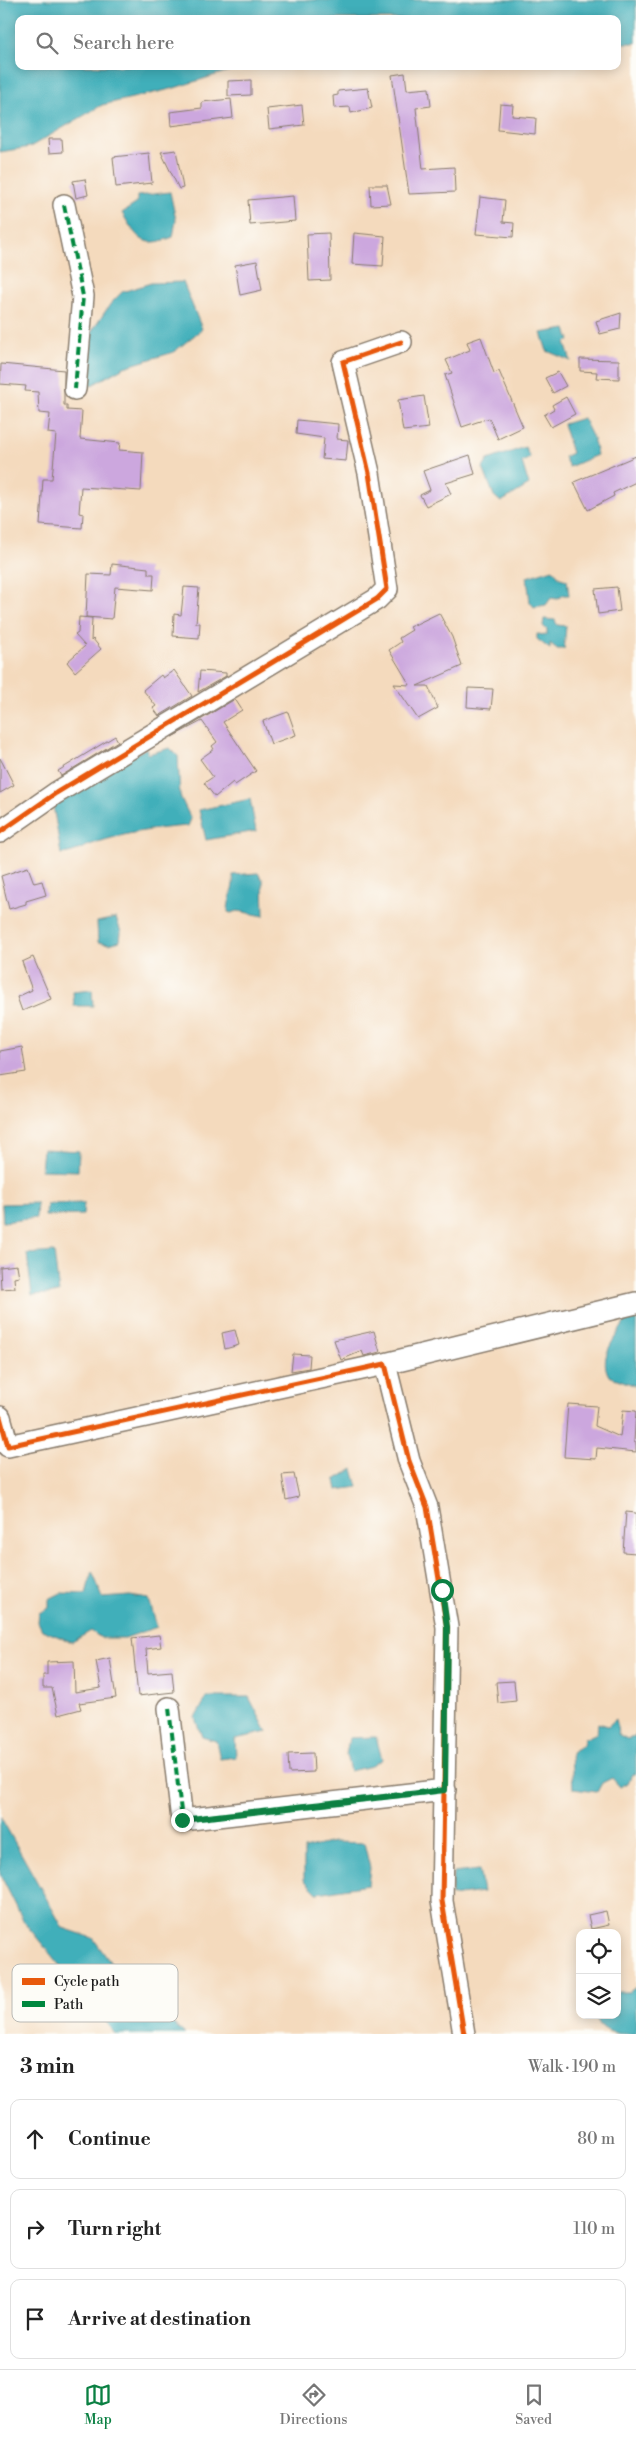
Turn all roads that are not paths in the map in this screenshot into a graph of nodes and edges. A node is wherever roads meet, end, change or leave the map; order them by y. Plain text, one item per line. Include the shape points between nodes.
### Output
1 (64, 205) dead end
2 (401, 342) dead end
3 (75, 389) dead end
4 (0, 832) edge
5 (636, 1303) edge
6 (384, 1364) junction
7 (0, 1417) edge
8 (170, 1708) dead end
9 (445, 1790) junction
10 (464, 2034) edge

1 - 3 street via 83,296
2 - 4 street via 343,362 369,473 387,589 377,600 56,793
5 - 6 street
6 - 7 street via 8,1446
6 - 9 street via 409,1461 427,1507 442,1590 447,1627
8 - 9 street via 182,1820
9 - 10 street via 442,1901

